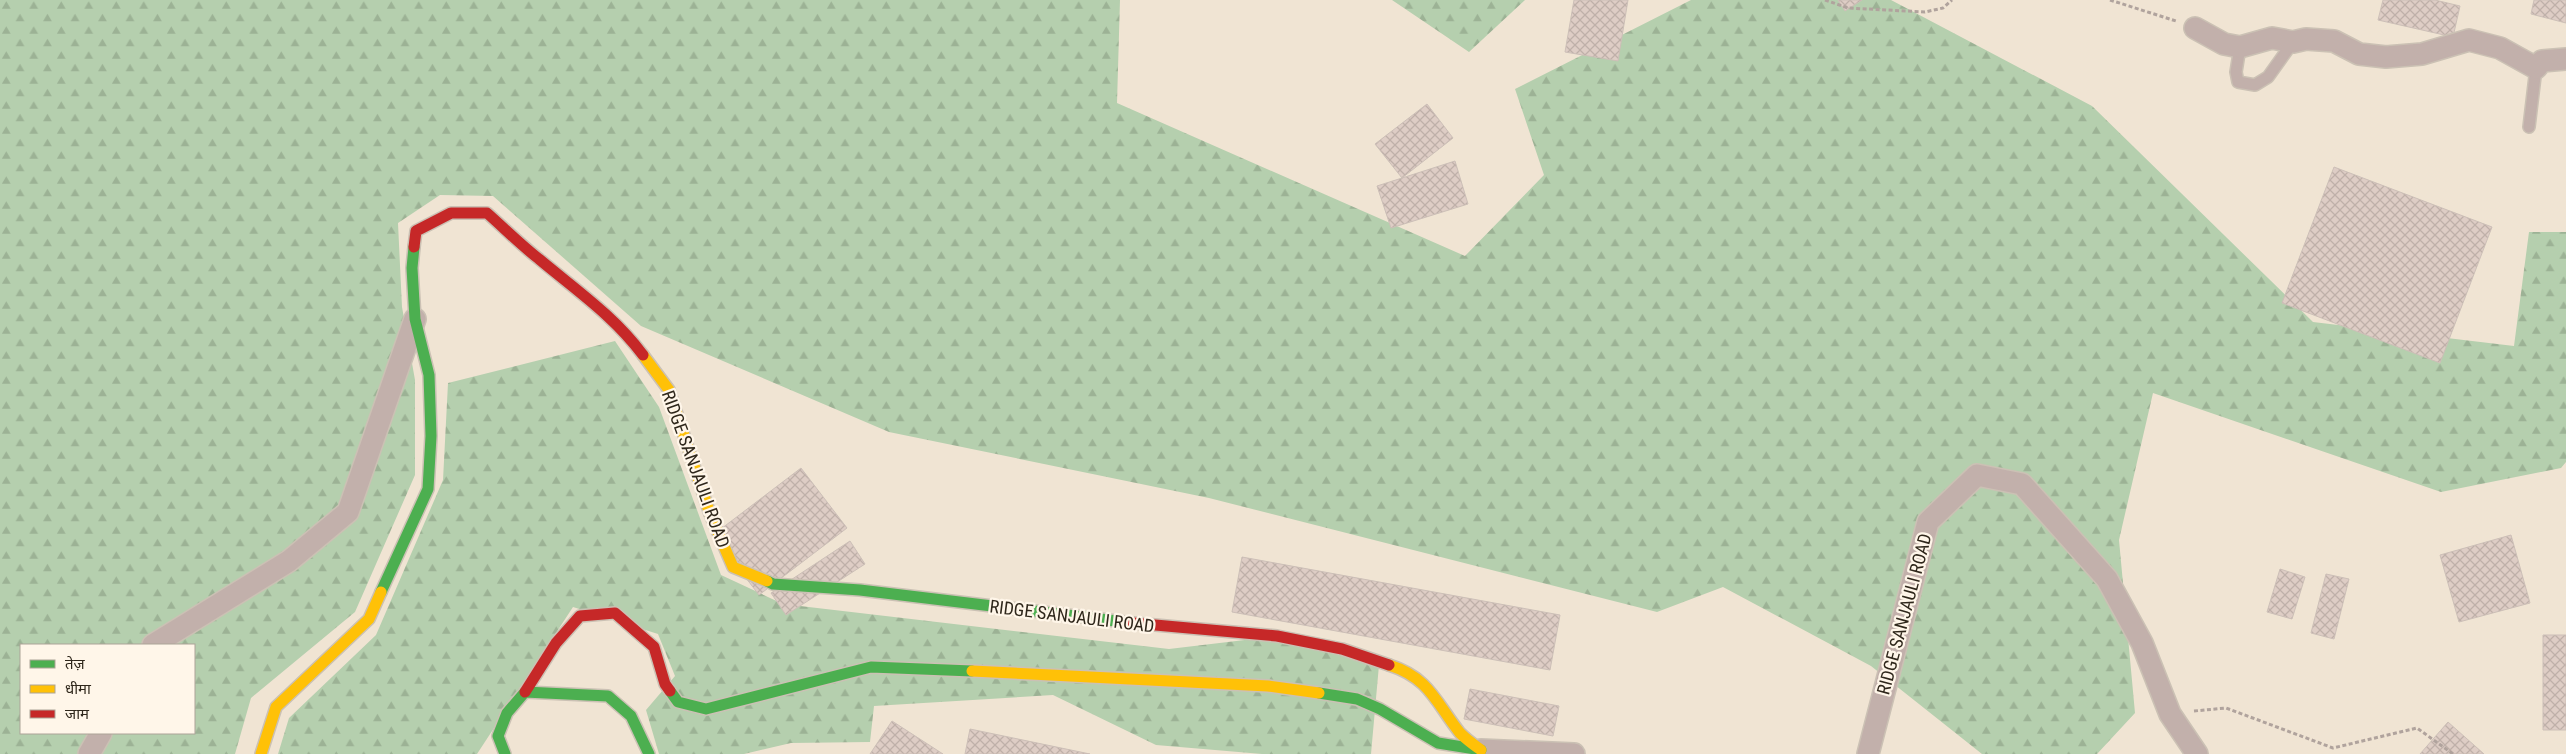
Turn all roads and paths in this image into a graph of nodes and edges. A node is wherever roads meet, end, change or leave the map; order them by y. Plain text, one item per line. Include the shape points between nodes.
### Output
1 (1825, 0) edge
2 (1952, 0) edge
3 (2110, 0) edge
4 (2195, 28) joint
5 (2293, 42) junction
6 (2240, 46) junction
7 (2566, 59) edge
8 (2536, 68) junction
9 (2529, 127) dead end
10 (415, 320) junction
11 (155, 644) edge
12 (525, 692) junction
13 (2170, 714) junction
14 (100, 734) edge
15 (1481, 750) junction
16 (89, 754) edge
17 (261, 754) edge
18 (505, 754) edge
19 (648, 754) edge
20 (1574, 754) edge
21 (1868, 754) edge
22 (2198, 754) edge
23 (2453, 754) edge

1 - 2 path via 1848,8 1925,12 1943,8
3 - 4 path
4 - 6 street via 2224,44
5 - 6 street via 2272,38
5 - 6 lane via 2268,77 2255,85 2238,82 2236,72
5 - 8 street via 2306,39 2334,41 2359,54 2386,57 2422,54 2469,40 2500,48
7 - 8 street via 2542,61
8 - 9 lane
10 - 11 street via 348,512 289,561
10 - 15 street, RIDGE SANJAULI ROAD via 412,268 416,231 451,213 487,213 538,259 587,296 630,338 669,390 710,514 733,567 773,584 860,590 1160,626 1277,636 1342,649 1402,669 1416,679 1434,694 1461,734
10 - 17 street, RIDGE SANJAULI ROAD via 429,375 431,436 428,489 369,619 276,707
12 - 15 street via 556,643 580,616 615,613 654,647 665,684 678,702 706,709 871,667 1050,674 1268,686 1338,695 1357,699 1380,710 1438,743
12 - 18 street via 507,713 498,736
12 - 19 street via 608,696 631,716
13 - 21 street, RIDGE SANJAULI ROAD via 2142,643 2107,579 2022,484 1977,475 1928,522
13 - 22 street, RIDGE SANJAULI ROAD
13 - 23 path via 2226,708 2333,748 2417,728
14 - 16 street
15 - 20 street

